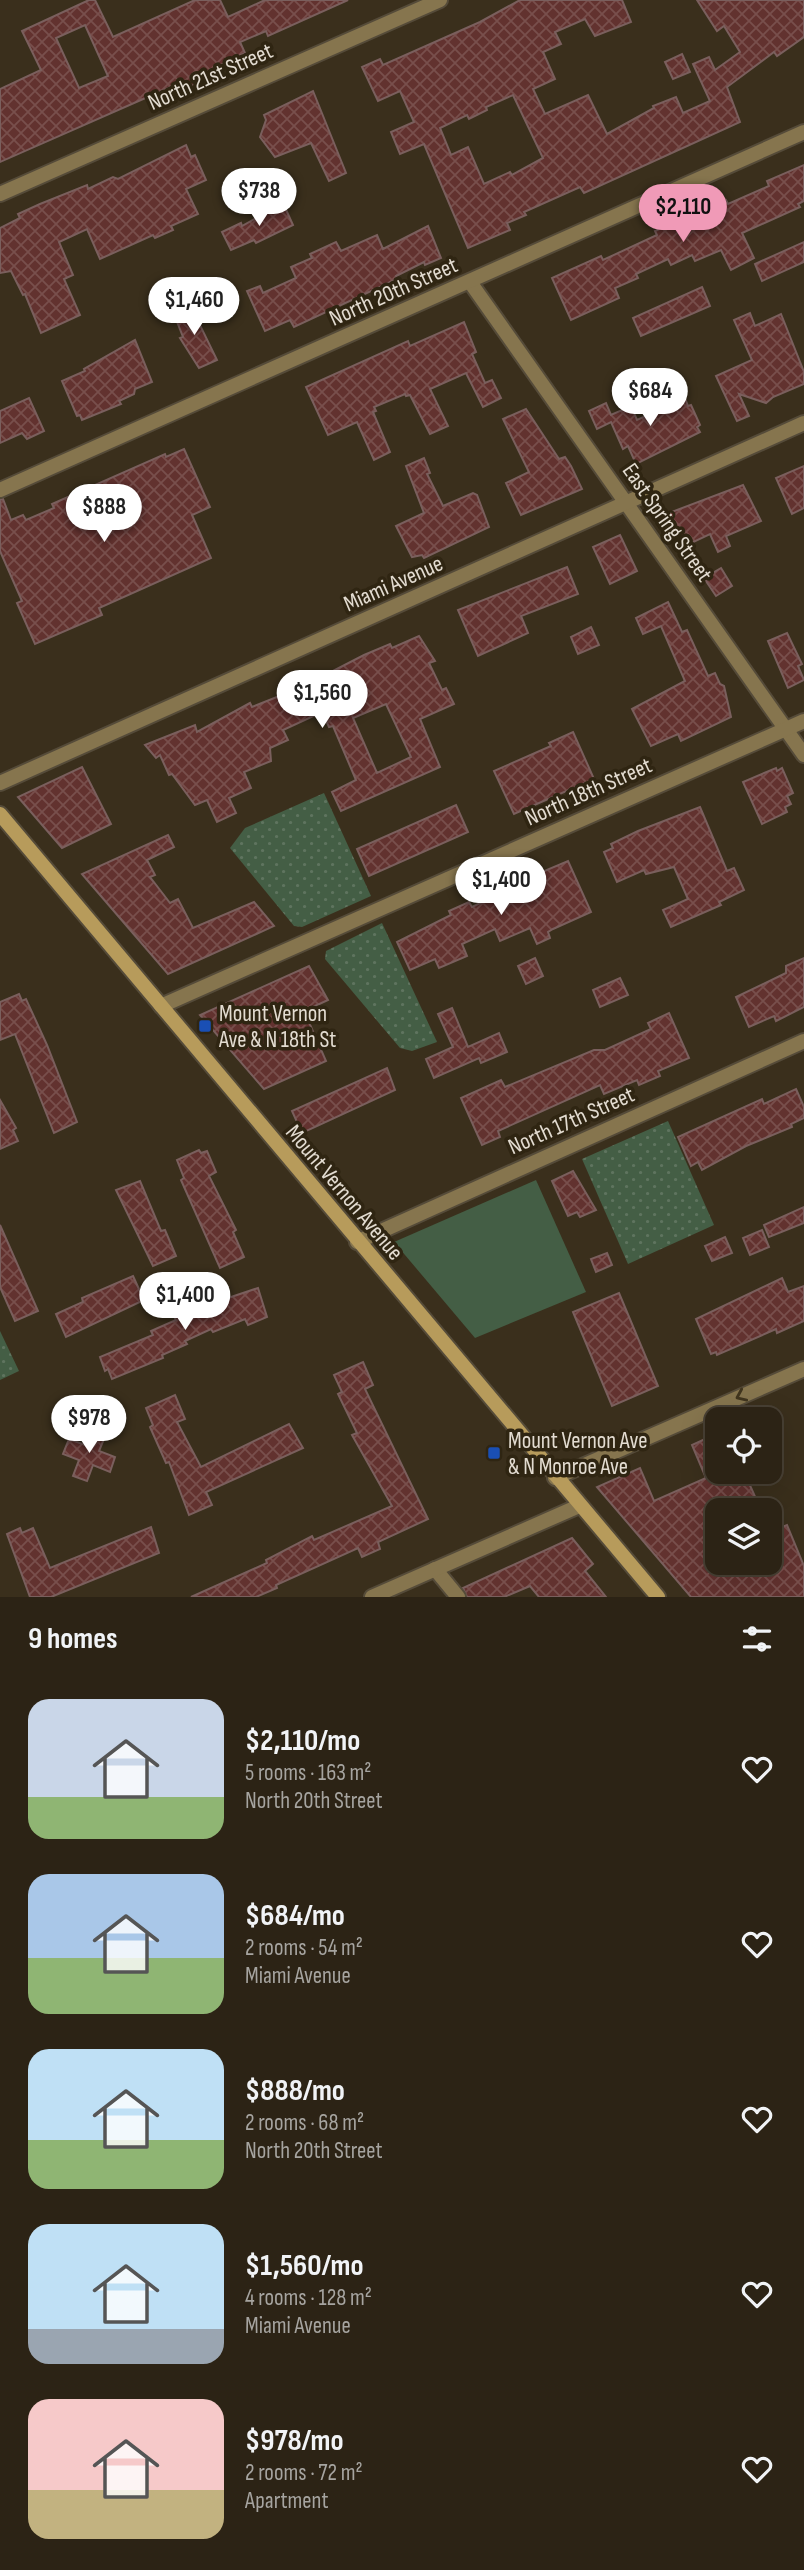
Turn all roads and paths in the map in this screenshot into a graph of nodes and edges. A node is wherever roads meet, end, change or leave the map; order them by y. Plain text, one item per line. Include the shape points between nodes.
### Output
1 (440, 0) edge
2 (804, 132) edge
3 (0, 194) edge
4 (470, 282) junction
5 (804, 423) edge
6 (0, 490) edge
7 (627, 504) junction
8 (804, 721) edge
9 (786, 729) junction
10 (804, 755) edge
11 (0, 783) edge
12 (0, 814) edge
13 (161, 1006) junction
14 (804, 1041) edge
15 (357, 1242) junction
16 (804, 1369) edge
17 (555, 1478) junction
18 (579, 1506) junction
19 (435, 1569) junction
20 (372, 1597) edge
21 (458, 1597) edge
22 (658, 1597) edge

1 - 3 street, North 21st Street
2 - 4 street, North 20th Street
4 - 6 street, North 20th Street
4 - 7 street, East Spring Street
5 - 7 street, Miami Avenue
7 - 9 street, East Spring Street
7 - 11 street, Miami Avenue
8 - 9 street, North 18th Street
9 - 10 street, East Spring Street
9 - 13 street, North 18th Street
12 - 13 street, Mount Vernon Avenue
13 - 15 street, Mount Vernon Avenue
14 - 15 street, North 17th Street
15 - 17 street, Mount Vernon Avenue
16 -> 17 street
17 - 18 street, Mount Vernon Avenue
18 - 19 street
18 - 22 street, Mount Vernon Avenue
19 - 20 street
19 - 21 street

